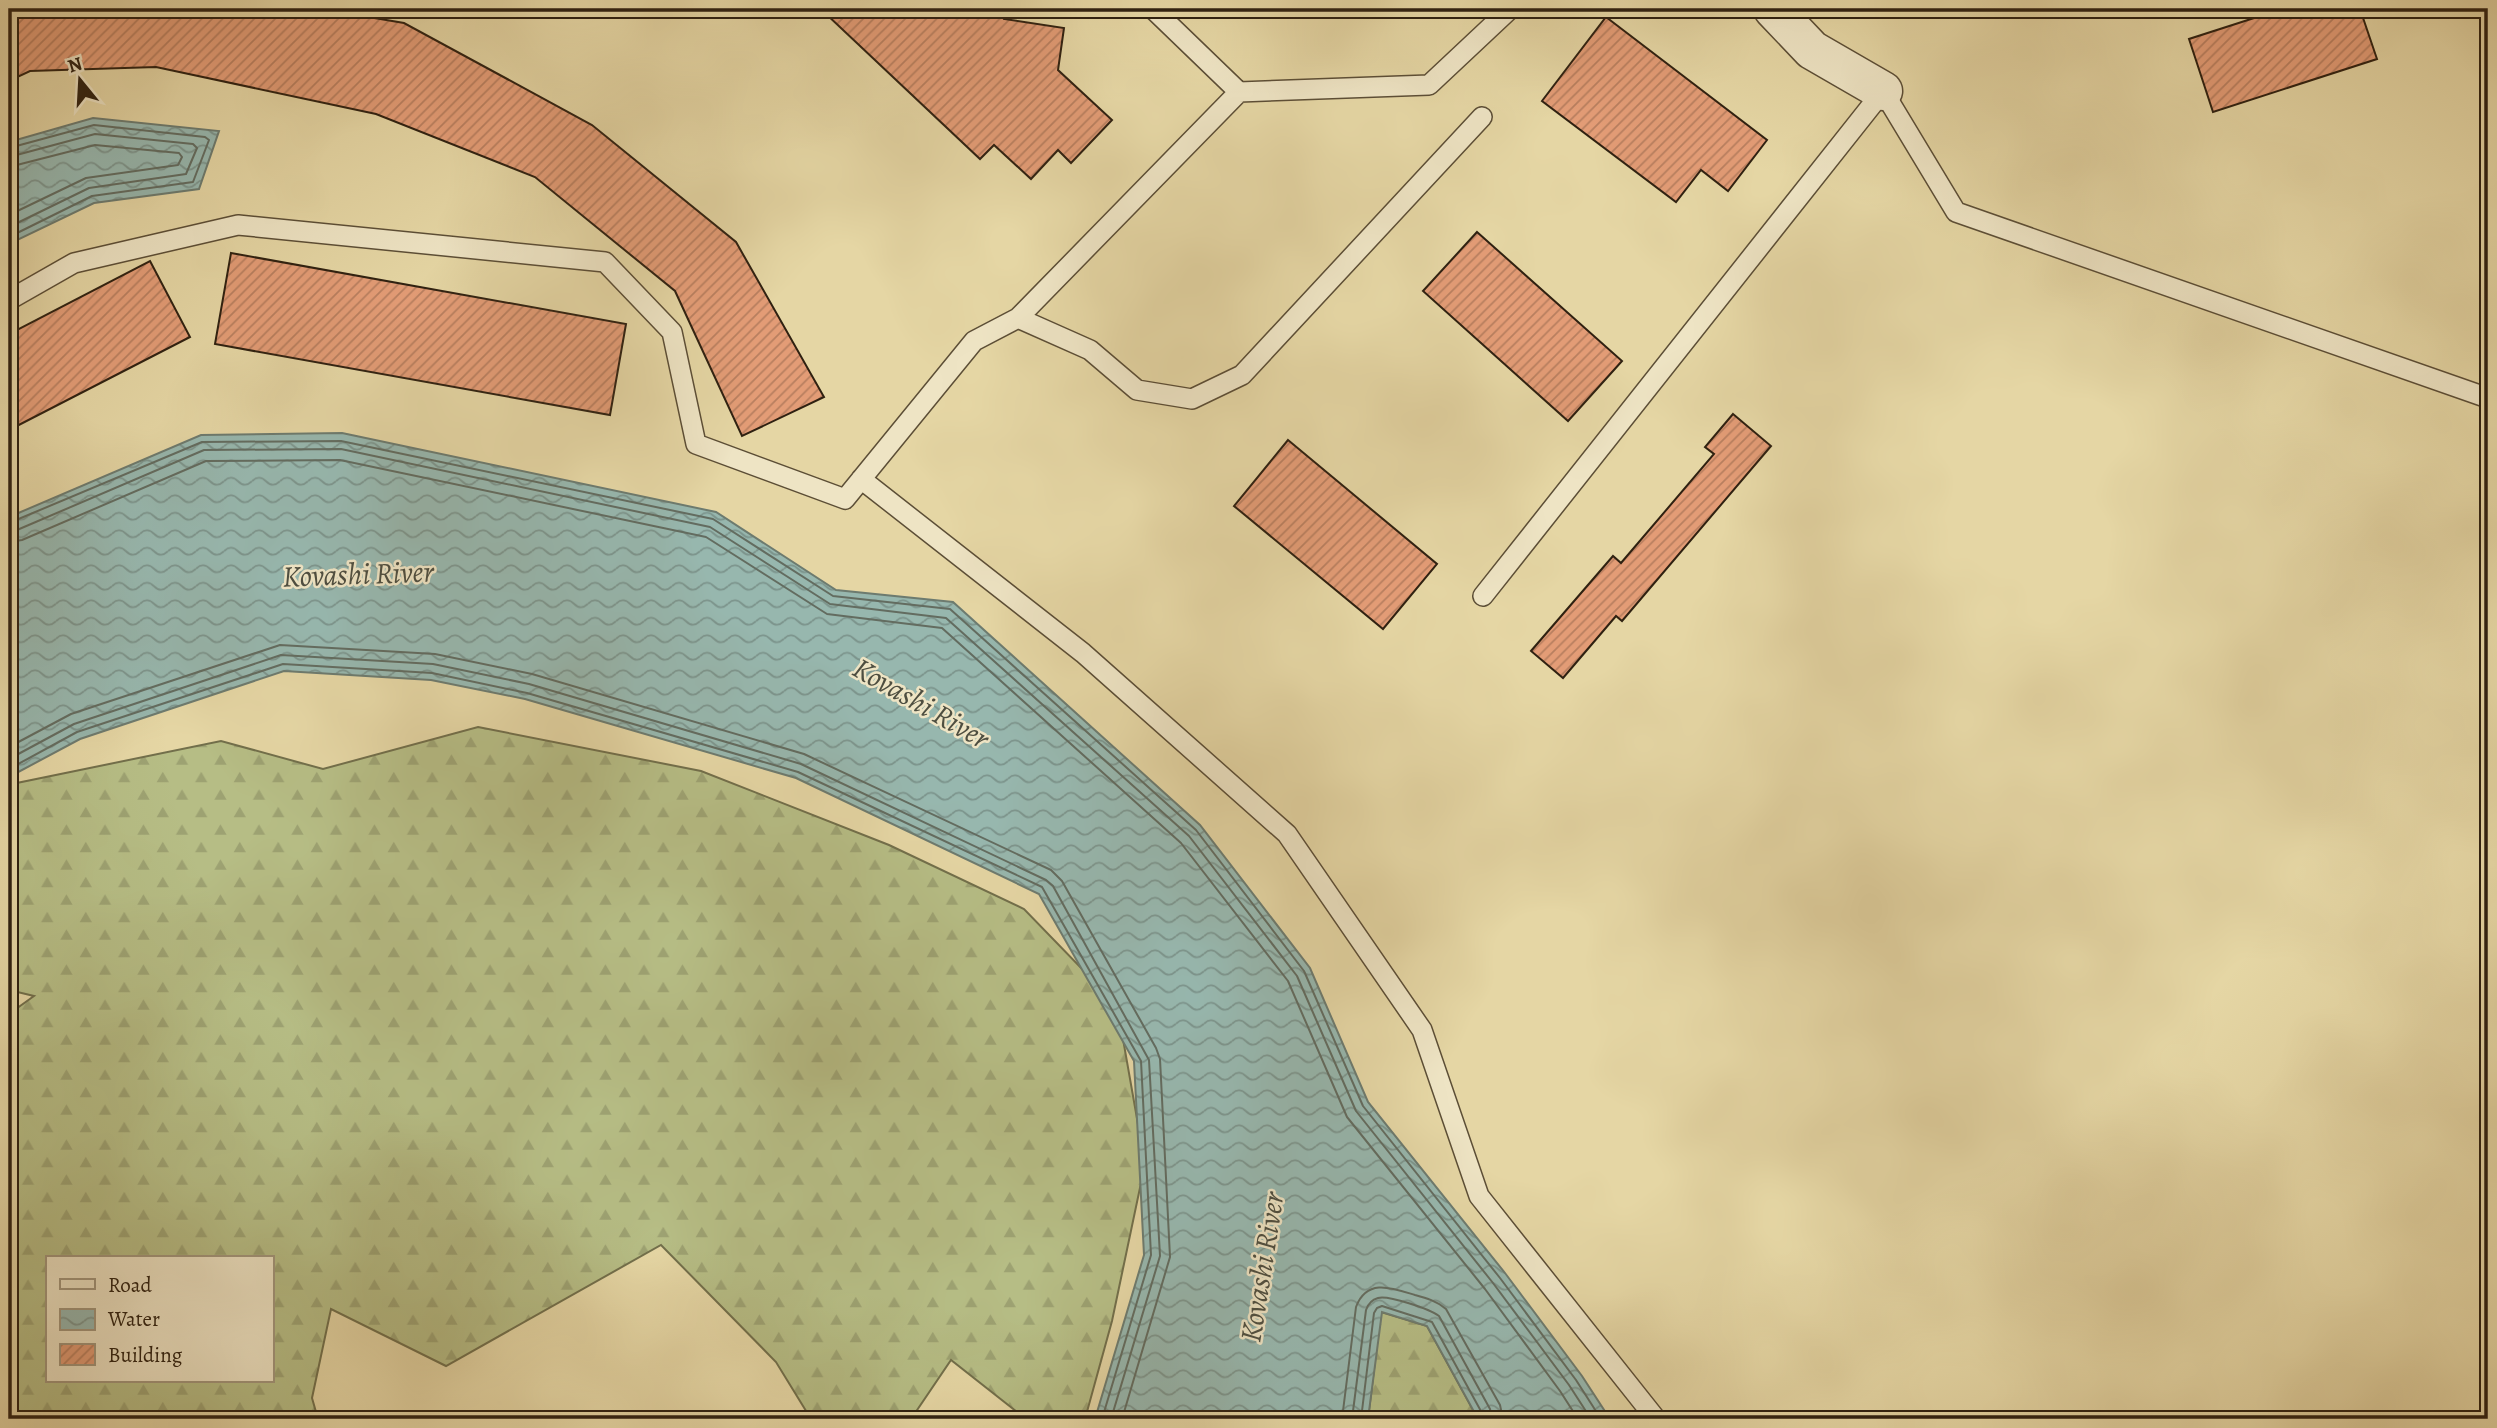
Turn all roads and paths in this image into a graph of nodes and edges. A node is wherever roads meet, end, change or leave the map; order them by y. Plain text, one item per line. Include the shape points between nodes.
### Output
1 (1153, 9) edge
2 (1510, 9) edge
3 (1773, 9) edge
4 (1883, 91) junction
5 (1239, 92) junction
6 (1482, 117) dead end
7 (9, 300) edge
8 (1018, 318) junction
9 (2488, 398) edge
10 (861, 479) junction
11 (1483, 596) dead end
12 (1656, 1419) edge

1 - 5 lane
2 - 5 lane via 1429,85
3 - 4 street via 1812,50
4 - 9 lane via 1956,212
4 - 11 lane
5 - 8 lane
6 - 8 lane via 1242,375 1192,399 1137,390 1090,351
7 - 10 lane via 74,263 238,225 605,262 672,332 696,444 845,499
8 - 10 lane via 974,341
10 - 12 lane via 1083,653 1287,834 1422,1030 1479,1196

